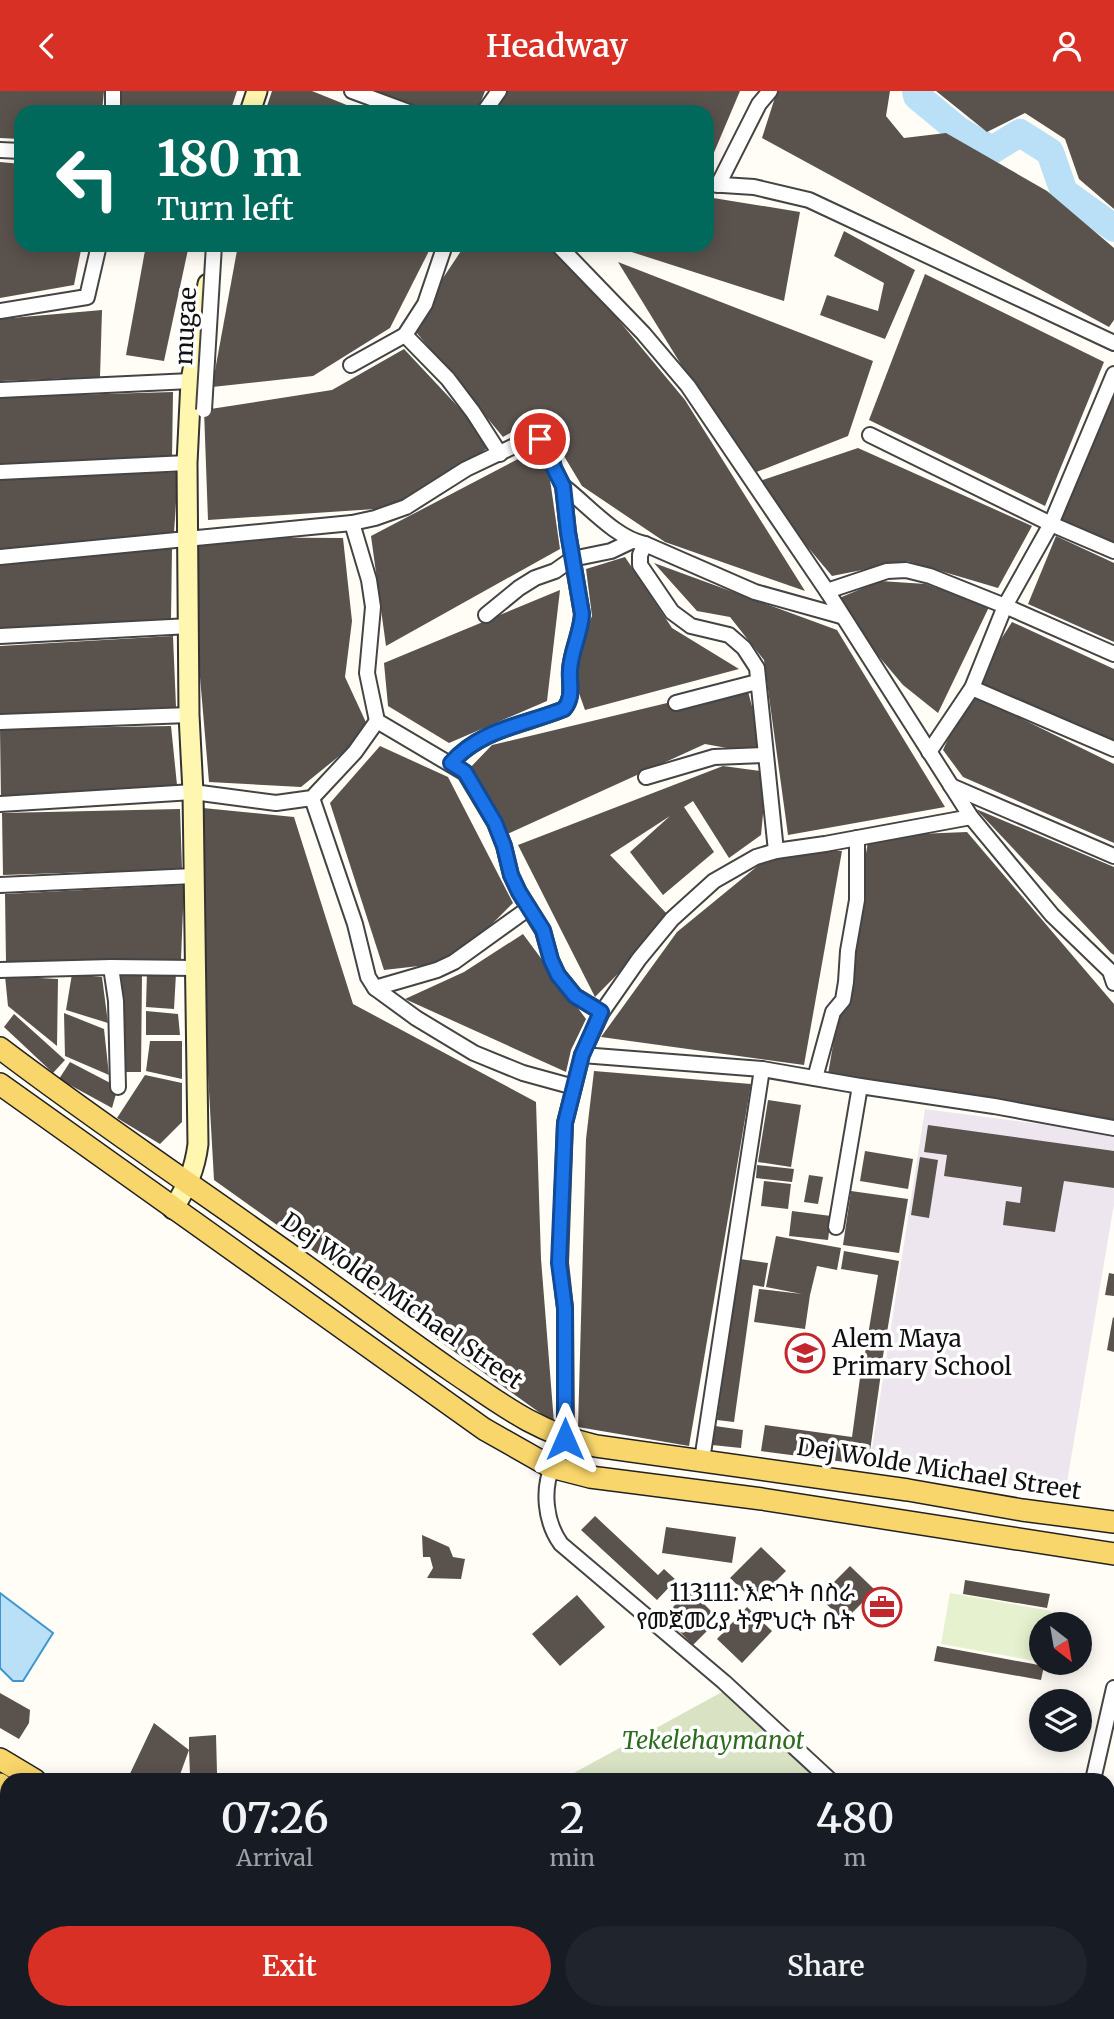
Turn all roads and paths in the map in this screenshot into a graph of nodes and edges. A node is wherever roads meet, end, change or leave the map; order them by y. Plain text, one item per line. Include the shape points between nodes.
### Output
1 (352, 91) edge
2 (770, 91) edge
3 (389, 105) edge
4 (714, 182) edge
5 (714, 184) edge
6 (97, 252) edge
7 (214, 252) edge
8 (215, 252) edge
9 (443, 252) edge
10 (565, 252) edge
11 (0, 311) edge
12 (405, 335) junction
13 (1114, 344) edge
14 (351, 365) dead end
15 (1114, 374) edge
16 (191, 381) junction
17 (0, 390) edge
18 (204, 409) dead end
19 (870, 435) dead end
20 (500, 454) junction
21 (187, 463) junction
22 (0, 472) edge
23 (563, 486) junction
24 (352, 523) junction
25 (1051, 524) junction
26 (188, 537) junction
27 (638, 543) junction
28 (1114, 551) edge
29 (0, 557) edge
30 (572, 559) junction
31 (827, 591) junction
32 (1005, 606) junction
33 (486, 615) dead end
34 (841, 615) junction
35 (190, 626) junction
36 (0, 636) edge
37 (1114, 654) edge
38 (757, 682) junction
39 (972, 688) junction
40 (676, 703) dead end
41 (189, 715) junction
42 (377, 721) junction
43 (0, 722) edge
44 (1114, 749) edge
45 (929, 752) junction
46 (765, 755) junction
47 (451, 763) junction
48 (646, 777) dead end
49 (951, 786) junction
50 (194, 792) junction
51 (312, 798) junction
52 (0, 804) edge
53 (971, 817) junction
54 (857, 838) junction
55 (776, 851) junction
56 (1114, 856) edge
57 (194, 876) junction
58 (0, 885) edge
59 (529, 908) junction
60 (111, 967) junction
61 (195, 968) junction
62 (0, 970) edge
63 (1113, 976) edge
64 (375, 988) junction
65 (601, 1012) junction
66 (0, 1048) edge
67 (582, 1055) junction
68 (762, 1069) junction
69 (816, 1078) junction
70 (0, 1084) edge
71 (859, 1086) junction
72 (118, 1087) dead end
73 (574, 1087) junction
74 (1114, 1128) edge
75 (189, 1183) junction
76 (173, 1209) junction
77 (836, 1227) dead end
78 (491, 1416) junction
79 (565, 1439) junction
80 (702, 1460) junction
81 (551, 1467) junction
82 (908, 1490) junction
83 (899, 1520) junction
84 (1114, 1522) edge
85 (1114, 1554) edge
86 (1114, 1688) edge
87 (0, 1759) edge
88 (23, 1773) edge
89 (822, 1773) edge
90 (1095, 1773) edge

1 - 3 street
2 - 4 street
5 - 13 street via 754,187 809,200
6 - 11 street via 87,297
7 - 16 main road
8 - 18 street, mugae, bridge
9 - 12 street via 425,303
10 - 31 street via 688,386
12 - 14 street
12 - 20 street via 448,379
15 - 25 street
16 - 17 street
16 - 21 main road
19 - 25 street
20 - 23 street via 531,437 540,439
20 - 24 street via 405,507
21 - 22 street
21 - 26 main road
23 - 27 street via 608,525
23 - 30 street
24 - 26 street
24 - 42 street via 373,607 367,673
25 - 28 street
25 - 32 street
26 - 29 street
26 - 35 main road
27 - 30 street
27 - 34 street via 755,592
27 - 38 street via 640,565 672,612 691,626 729,635 751,657
30 - 33 street via 535,578
30 - 47 street via 582,614 570,668 568,705 482,738
31 - 32 street via 887,571 906,570
31 - 34 street
32 - 37 street
32 - 39 street
34 - 45 street
35 - 36 street
35 - 41 main road
38 - 40 street
38 - 46 street
39 - 44 street
39 - 45 street
41 - 43 street
41 - 50 main road
42 - 47 street
42 - 51 street
45 - 49 street
46 - 48 street via 714,757
46 - 55 street
47 - 59 street via 465,772 495,823 511,875
49 - 53 street
49 - 56 street
50 - 51 street via 276,803
50 - 52 street
50 - 57 main road
51 - 64 street
53 - 54 street
53 - 63 street via 1052,915
54 - 55 street
54 - 69 street via 857,900 843,1000 833,1012
55 - 65 street via 714,881 672,919
57 - 58 street
57 - 61 main road
59 - 64 street via 454,962
59 - 65 street via 543,930 558,975 575,996
60 - 61 street
60 - 62 street
60 - 72 street
61 - 75 main road via 198,1144
64 - 73 street via 415,1019 474,1053
65 - 67 street
66 - 75 main road, Dej Wolde Michael Street
67 - 68 street
67 - 73 street
68 - 69 street
68 - 80 street
69 - 71 street
70 - 76 main road, Dej Wolde Michael Street
71 - 74 street
71 - 77 street
73 - 79 street via 565,1123 559,1263 565,1308
75 - 76 main road
75 - 78 main road, Dej Wolde Michael Street
76 - 78 main road, Dej Wolde Michael Street
78 - 79 main road, Dej Wolde Michael Street via 533,1424
78 - 81 main road, Dej Wolde Michael Street
79 - 80 main road, Dej Wolde Michael Street
79 - 81 street
80 - 82 main road, Dej Wolde Michael Street
81 - 83 main road, Dej Wolde Michael Street via 614,1481
81 - 89 street via 548,1517 561,1543
82 - 83 main road
82 - 84 main road, Dej Wolde Michael Street
83 - 85 main road, Dej Wolde Michael Street
86 - 90 street
87 - 88 main road

